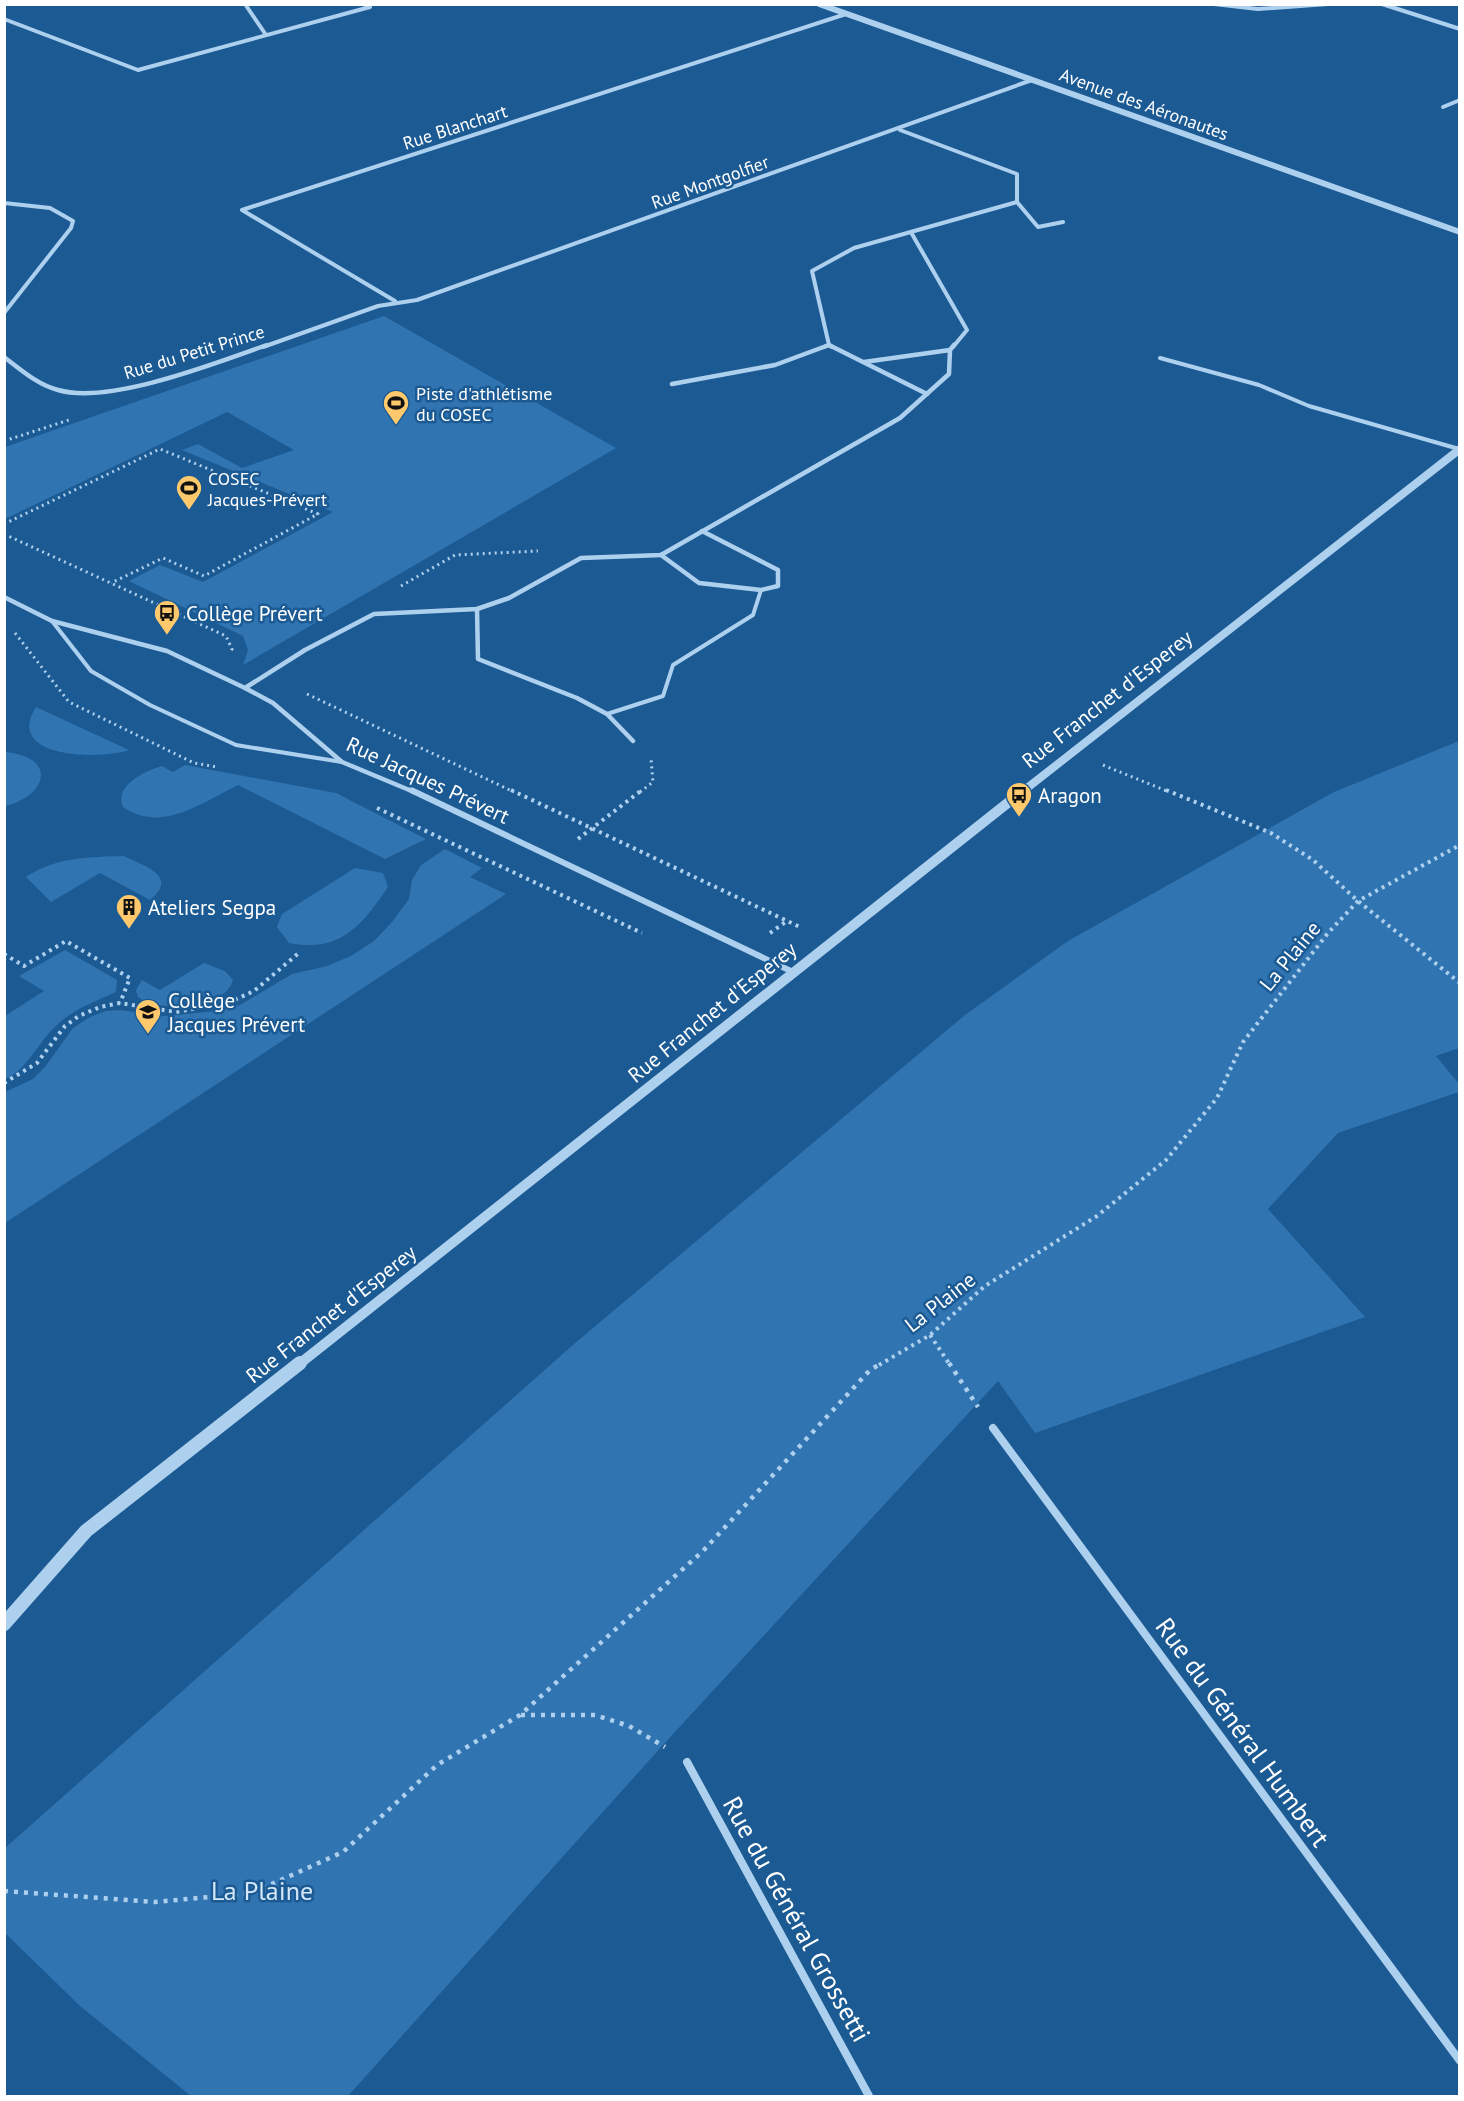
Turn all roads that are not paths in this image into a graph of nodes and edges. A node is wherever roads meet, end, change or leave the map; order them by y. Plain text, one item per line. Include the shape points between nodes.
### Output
1 (245, 4) edge
2 (364, 4) edge
3 (819, 4) edge
4 (1214, 4) edge
5 (1328, 4) edge
6 (1382, 4) edge
7 (846, 14) junction
8 (4, 19) edge
9 (1460, 29) edge
10 (266, 35) junction
11 (1032, 80) junction
12 (1460, 100) edge
13 (1443, 107) dead end
14 (899, 129) junction
15 (1017, 202) junction
16 (4, 203) edge
17 (1063, 222) dead end
18 (1460, 232) edge
19 (912, 234) junction
20 (395, 302) junction
21 (4, 313) edge
22 (829, 345) junction
23 (950, 350) junction
24 (4, 357) edge
25 (1160, 358) dead end
26 (864, 362) junction
27 (672, 384) dead end
28 (927, 394) junction
29 (1459, 449) edge
30 (702, 531) junction
31 (661, 555) junction
32 (761, 590) junction
33 (4, 597) edge
34 (477, 609) junction
35 (52, 621) junction
36 (245, 688) junction
37 (607, 714) junction
38 (633, 741) road end
39 (342, 762) junction
40 (793, 972) junction
41 (993, 1428) road end
42 (4, 1624) edge
43 (687, 1762) road end
44 (1460, 2061) edge
45 (869, 2097) edge

1 - 10 street
2 - 10 street via 370,7
3 - 7 street, Avenue des Aéronautes
4 - 5 street via 1258,9
6 - 9 street
7 - 11 street, Avenue des Aéronautes
7 - 20 street, Rue Blanchart via 242,210
8 - 10 street via 138,70
11 - 14 street, Rue Montgolfier
11 - 18 street, Avenue des Aéronautes
12 - 13 street
14 - 15 street via 1017,174
14 - 20 street, Rue Montgolfier via 417,300
15 - 17 street via 1038,227
15 - 19 street
16 - 21 street via 52,209 68,215 72,221 71,228
19 - 22 street via 854,248 812,271
19 - 23 street via 967,330
20 - 24 street, Rue du Petit Prince via 174,375 93,394 60,391 40,384
22 - 26 street
22 - 27 street via 775,365
23 - 26 street
23 - 28 street via 949,374
25 - 29 lane
26 - 28 street
28 - 30 street via 900,418
29 - 40 street, Rue Franchet d'Esperey via 1069,751
30 - 31 street
30 - 32 street via 778,570 778,586
31 - 32 street via 699,584
31 - 34 street via 581,558 509,598
32 - 37 street via 753,615 673,665 663,696
33 - 35 street, Rue Jacques Prévert
34 - 36 street via 374,614 305,650
34 - 37 street via 478,659
35 - 36 street, Rue Jacques Prévert via 167,651
35 - 39 lane via 91,671 150,705 236,745
36 - 39 street, Rue Jacques Prévert via 273,703
37 - 38 street
39 - 40 street, Rue Jacques Prévert via 406,788
40 - 42 street, Rue Franchet d'Esperey via 86,1531
41 - 44 street, Rue du Général Humbert
43 - 45 street, Rue du Général Grossetti

